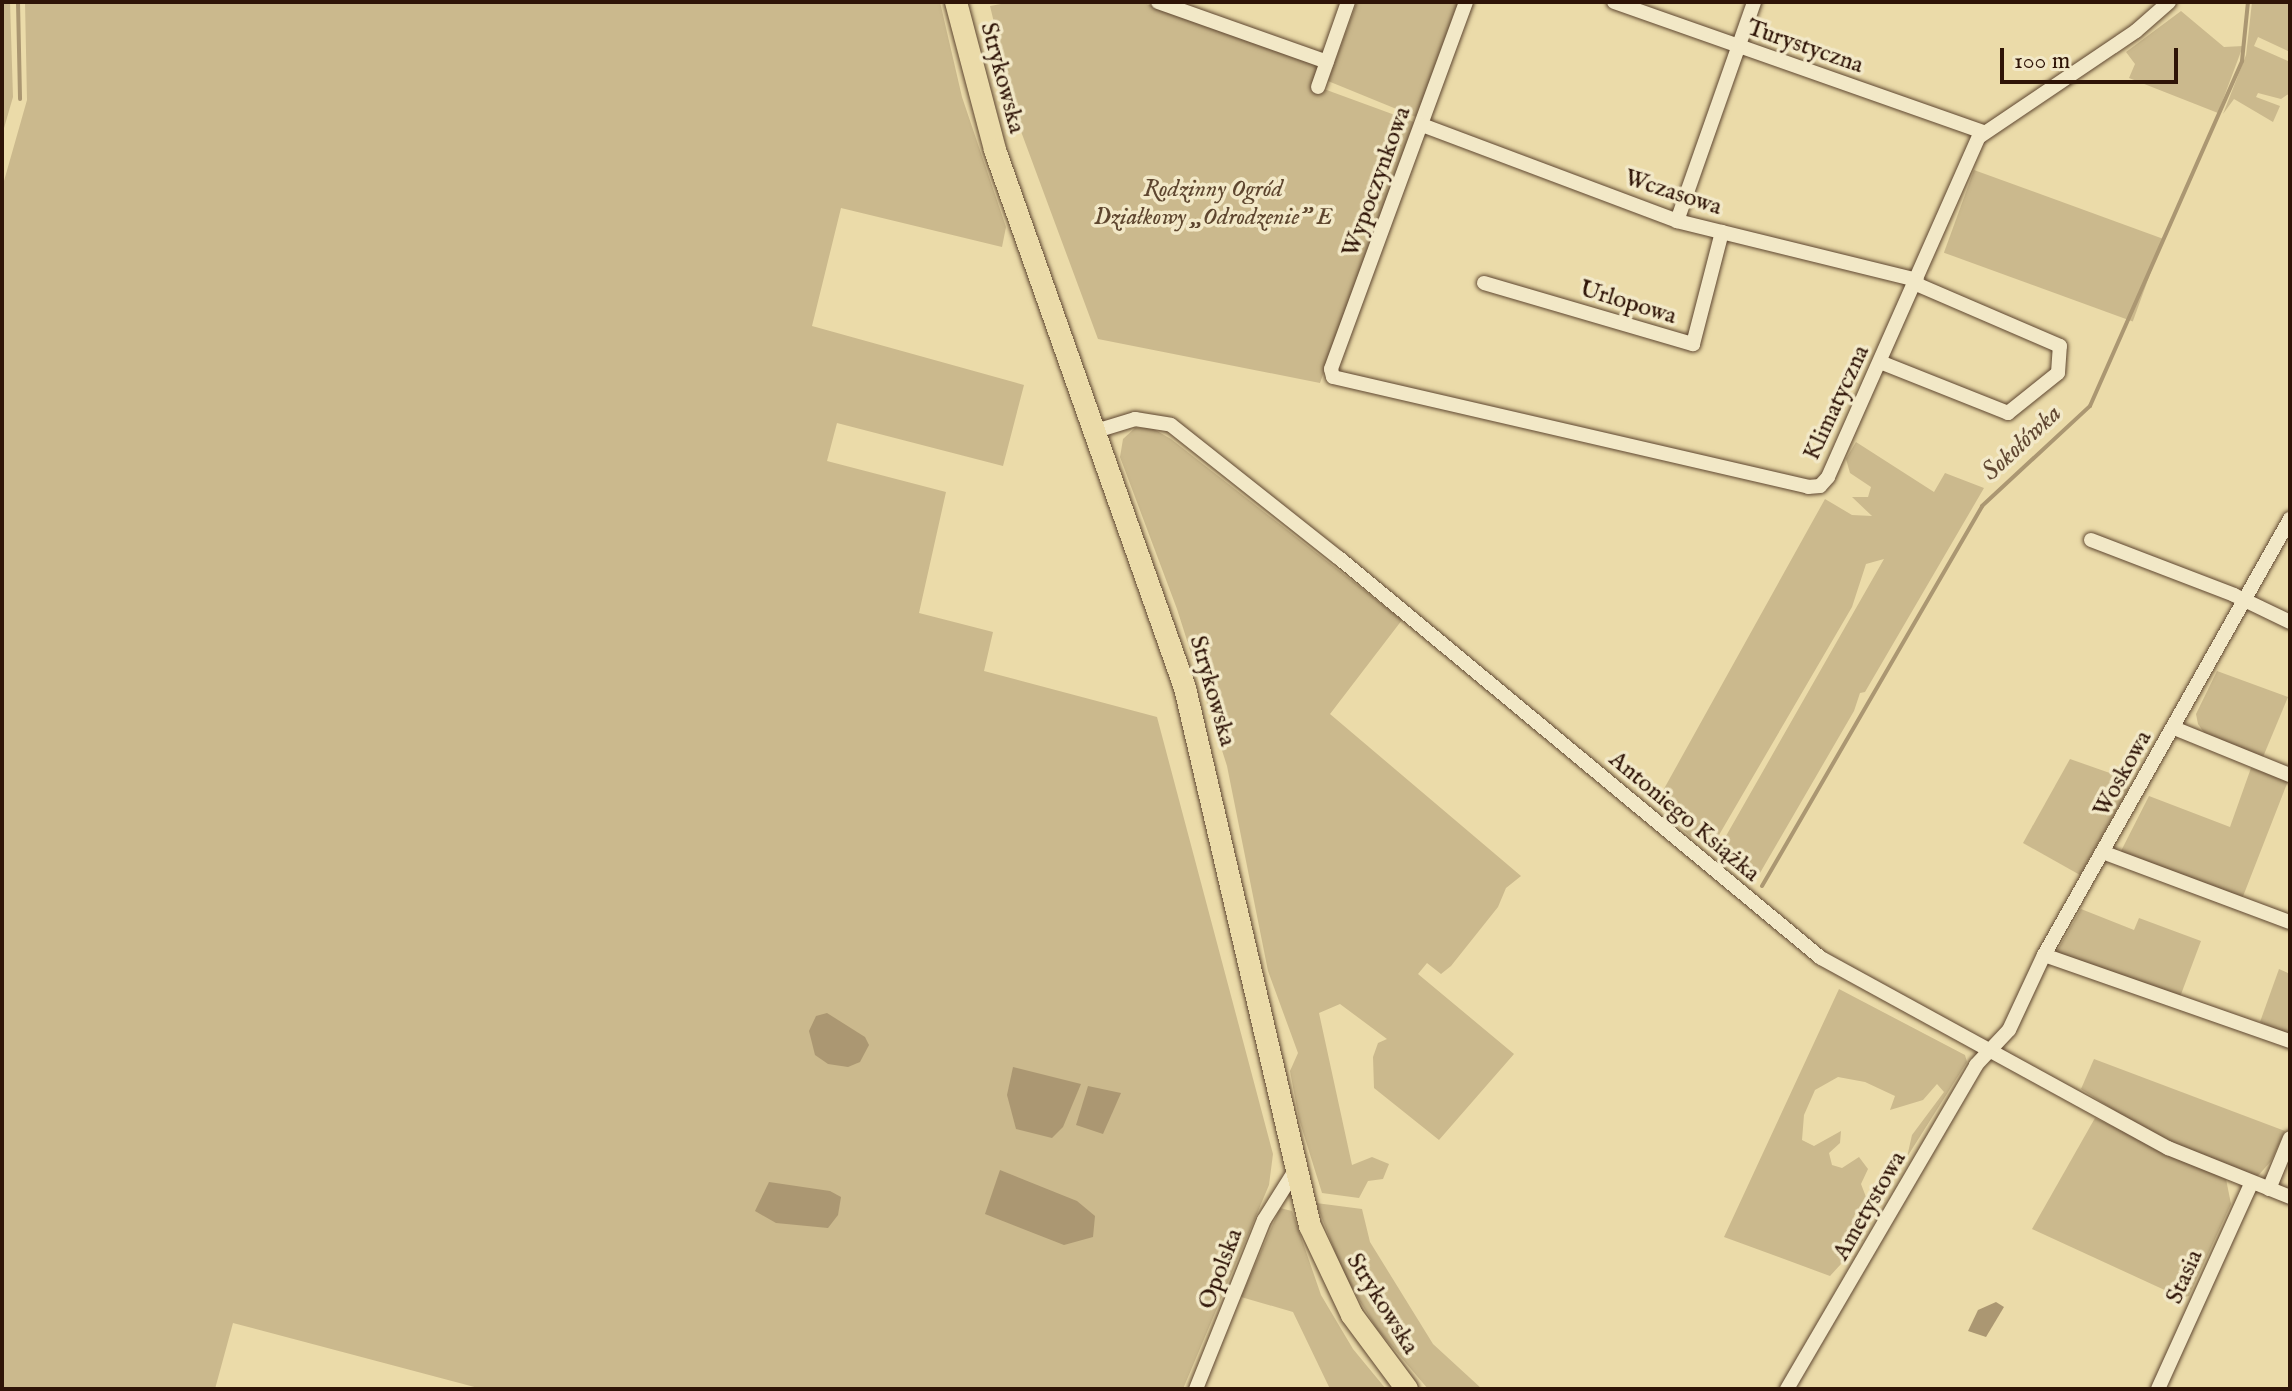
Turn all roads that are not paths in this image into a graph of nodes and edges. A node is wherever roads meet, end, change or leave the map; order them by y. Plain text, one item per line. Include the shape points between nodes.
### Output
1 (958, 2) edge
2 (1158, 2) edge
3 (1348, 2) edge
4 (1466, 2) edge
5 (1614, 2) edge
6 (1754, 2) edge
7 (2159, 5) edge
8 (1736, 46) junction
9 (1327, 62) junction
10 (1318, 87) dead end
11 (1422, 125) junction
12 (1983, 132) junction
13 (1677, 221) junction
14 (1722, 232) junction
15 (1916, 282) junction
16 (1484, 283) dead end
17 (1880, 362) junction
18 (1333, 377) joint
19 (1096, 431) junction
20 (2290, 519) edge
21 (2091, 540) dead end
22 (2246, 601) junction
23 (2290, 622) edge
24 (2174, 728) junction
25 (2290, 775) edge
26 (2105, 853) junction
27 (2290, 922) edge
28 (2044, 955) junction
29 (2290, 1041) edge
30 (1994, 1049) junction
31 (2290, 1138) edge
32 (1296, 1169) junction
33 (2251, 1184) junction
34 (2269, 1189) junction
35 (2290, 1197) edge
36 (1196, 1389) edge
37 (1407, 1389) edge
38 (1787, 1389) edge
39 (2158, 1389) edge

1 - 19 main road, Strykowska via 995,150
2 - 9 street
3 - 9 street
4 - 11 street, Wypoczynkowa
5 - 8 street, Turystyczna
6 - 8 street
7 - 12 street
8 - 12 street, Turystyczna
8 - 13 street
9 - 10 street
11 - 13 street, Wczasowa
11 - 18 street, Wypoczynkowa via 1331,369
12 - 15 street, Klimatyczna
13 - 14 street, Wczasowa
14 - 15 street, Wczasowa
14 - 16 street, Urlopowa via 1693,344
15 - 17 street, Klimatyczna
15 - 17 street, Wczasowa via 2060,346 2058,373 2008,413
17 - 18 street, Klimatyczna via 1828,477 1820,486 1808,487
19 - 30 street, Antoniego Książka via 1135,419 1171,425 1351,567 1821,958 1931,1022
19 - 32 main road, Strykowska via 1196,725
20 - 22 street, Woskowa
21 - 22 street
22 - 23 street
22 - 24 street, Woskowa
24 - 25 street
24 - 26 street, Woskowa
26 - 27 street
26 - 28 street, Woskowa
28 - 29 street
28 - 30 street, Woskowa via 2015,1019
30 - 33 street, Antoniego Książka via 2160,1145
30 - 38 street, Ametystowa via 1976,1065
31 - 34 street
32 - 36 street, Opolska via 1264,1220
32 - 37 main road, Strykowska via 1310,1226 1334,1285
33 - 34 street, Antoniego Książka
33 - 39 street, Stasia
34 - 35 street, Antoniego Książka

